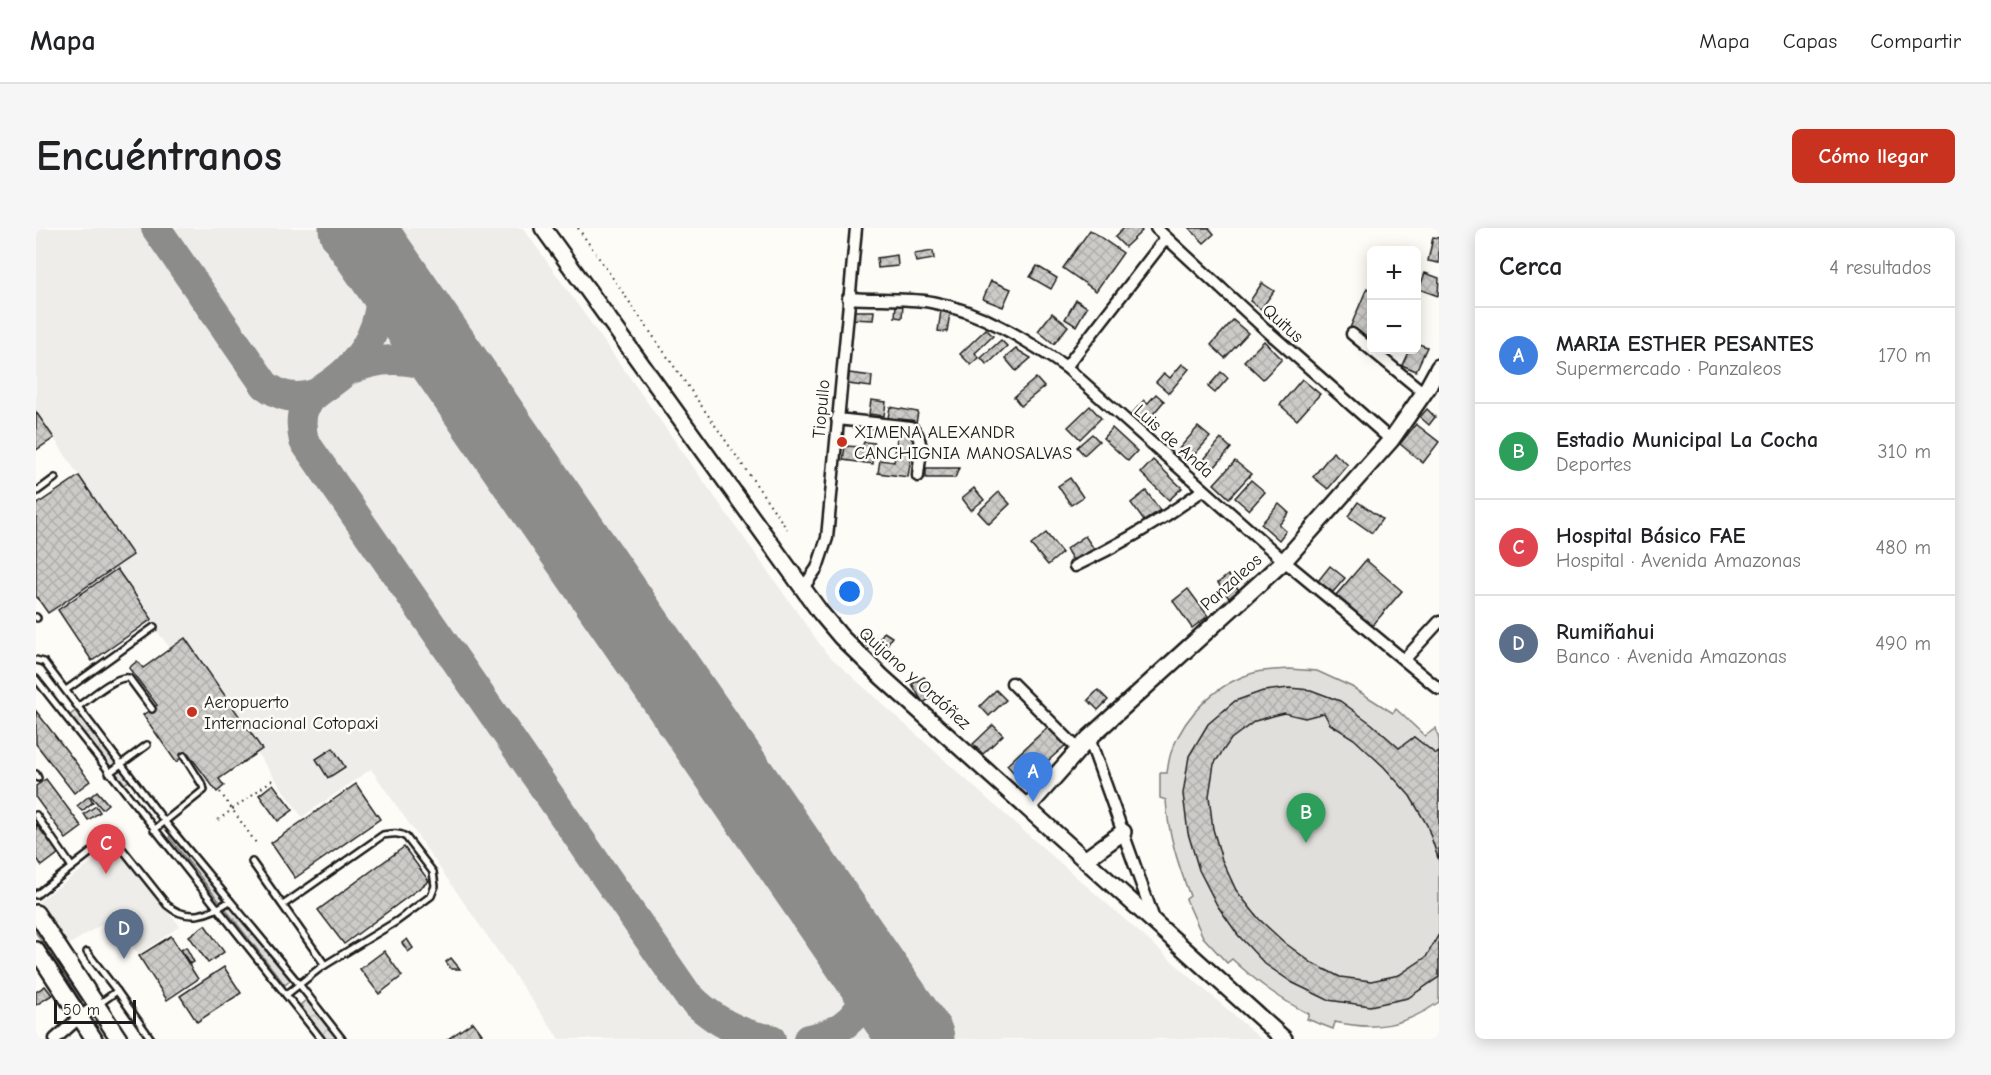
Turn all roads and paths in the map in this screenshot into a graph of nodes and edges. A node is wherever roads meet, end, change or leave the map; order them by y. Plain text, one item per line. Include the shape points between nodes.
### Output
1 (543, 228) edge
2 (578, 228) edge
3 (856, 228) edge
4 (1156, 228) edge
5 (1166, 238) junction
6 (848, 298) junction
7 (1352, 334) dead end
8 (1066, 367) junction
9 (1439, 368) edge
10 (1424, 393) junction
11 (837, 419) junction
12 (1391, 440) junction
13 (918, 476) dead end
14 (56, 478) dead end
15 (1203, 490) junction
16 (36, 492) edge
17 (787, 529) dead end
18 (1284, 561) junction
19 (1075, 566) dead end
20 (802, 588) junction
21 (1439, 622) edge
22 (154, 627) dead end
23 (36, 660) edge
24 (1404, 660) junction
25 (36, 679) edge
26 (1012, 683) dead end
27 (66, 690) junction
28 (1439, 690) edge
29 (79, 706) junction
30 (152, 709) dead end
31 (1084, 744) junction
32 (147, 745) dead end
33 (184, 756) dead end
34 (122, 764) junction
35 (110, 773) junction
36 (272, 780) dead end
37 (220, 792) dead end
38 (1028, 807) junction
39 (232, 810) junction
40 (36, 815) edge
41 (218, 820) dead end
42 (165, 822) junction
43 (154, 830) junction
44 (1123, 832) junction
45 (256, 843) dead end
46 (1086, 860) junction
47 (252, 862) dead end
48 (72, 867) junction
49 (36, 895) edge
50 (230, 901) junction
51 (283, 905) junction
52 (217, 909) junction
53 (36, 913) edge
54 (1155, 922) junction
55 (36, 950) edge
56 (87, 952) dead end
57 (325, 965) junction
58 (299, 984) junction
59 (117, 991) junction
60 (286, 995) junction
61 (97, 1005) junction
62 (80, 1017) junction
63 (55, 1039) edge
64 (94, 1039) edge
65 (119, 1039) edge
66 (151, 1039) edge
67 (321, 1039) edge
68 (342, 1039) edge
69 (1284, 1039) edge

1 - 20 street, Quijano y Ordóñez
2 - 17 path
3 - 6 street, Tiopullo
4 - 5 street, Quitus
5 - 8 street
5 - 12 street, Quitus
6 - 8 street, Luis de Anda via 930,302 962,310 1003,327
6 - 11 street, Tiopullo
7 - 10 street
8 - 15 street, Luis de Anda
9 - 10 street, Panzaleos
10 - 12 street, Panzaleos
11 - 13 street via 911,427 921,439
11 - 20 street, Tiopullo via 827,538 817,568
12 - 18 street, Panzaleos
14 - 16 lane
15 - 18 street, Luis de Anda
15 - 19 street via 1155,524
18 - 24 street, Luis de Anda
18 - 31 street, Panzaleos
20 - 38 street, Quijano y Ordóñez via 841,637 882,677
21 - 24 street
22 - 27 lane
23 - 27 lane via 44,662
24 - 28 street, Luis de Anda
25 - 35 lane
26 - 31 street
27 - 29 lane
29 - 30 lane via 124,677 129,678
29 - 34 lane
31 - 38 street, Panzaleos
31 - 44 street
32 - 34 lane
33 - 42 lane via 204,790
34 - 35 lane
34 - 42 lane
35 - 43 lane
36 - 39 path
37 - 39 path
38 - 46 street, Quijano y Ordóñez
39 - 41 path
39 - 45 path
40 - 48 lane
42 - 43 lane
42 - 50 lane
43 - 52 lane
44 - 46 street
44 - 54 street
46 - 54 street, Quijano y Ordóñez
47 - 51 lane
48 - 49 lane
48 - 52 lane via 102,844 114,843 171,909 195,915
50 - 52 lane
50 - 58 lane
51 - 57 lane
51 - 57 lane via 383,835 406,837 431,868 435,886 427,900
52 - 60 lane
53 - 61 street
54 - 69 street, Quijano y Ordóñez
55 - 62 street
56 - 59 lane
57 - 58 lane
58 - 60 lane
58 - 68 lane
59 - 61 lane
59 - 66 lane
60 - 67 lane
61 - 62 street
61 - 65 street
62 - 63 street
62 - 64 street

